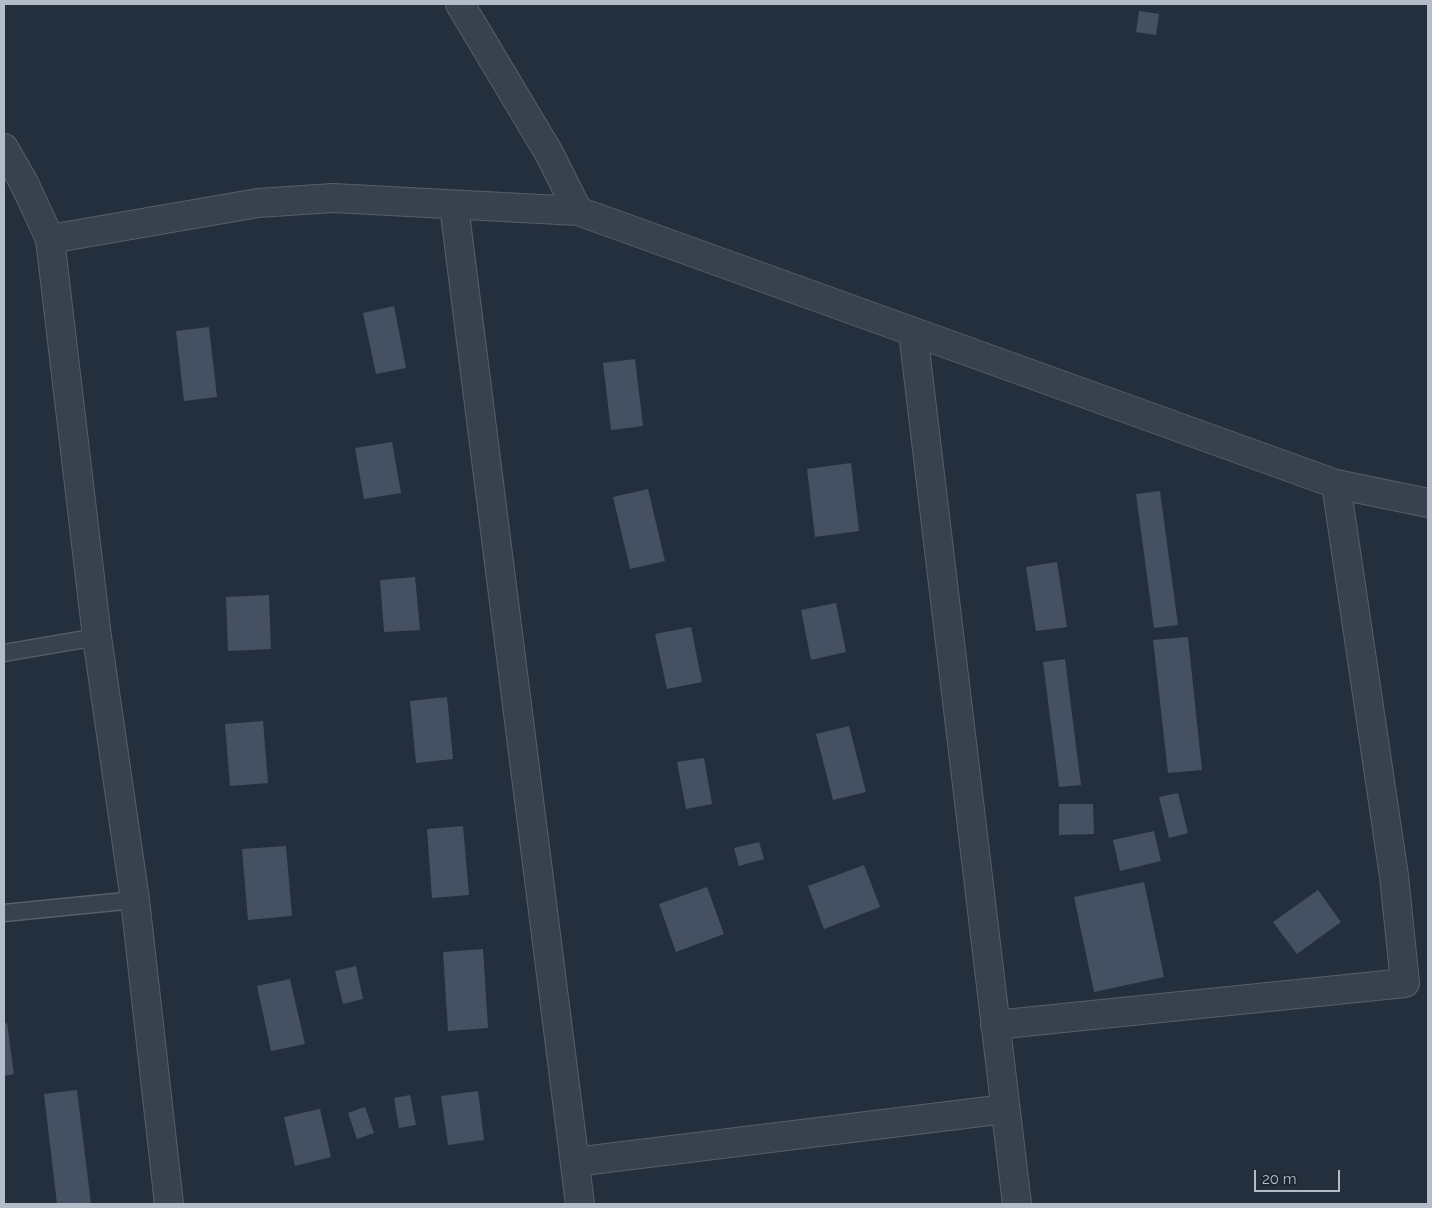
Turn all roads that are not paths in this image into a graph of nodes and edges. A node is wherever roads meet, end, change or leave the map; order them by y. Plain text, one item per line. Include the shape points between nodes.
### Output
1 (460, 4) edge
2 (4, 148) edge
3 (454, 206) junction
4 (578, 211) junction
5 (50, 239) junction
6 (913, 332) junction
7 (1336, 484) junction
8 (1428, 503) edge
9 (97, 636) junction
10 (4, 653) edge
11 (135, 900) junction
12 (4, 913) edge
13 (1417, 981) edge
14 (995, 1025) junction
15 (1005, 1109) junction
16 (574, 1162) junction
17 (169, 1204) edge
18 (580, 1204) edge
19 (1017, 1204) edge

1 - 4 street via 549,153
2 - 5 street
3 - 4 street
3 - 5 street via 333,198 258,203
3 - 16 street
4 - 6 street
5 - 9 street
6 - 7 street
6 - 14 street
7 - 8 street
7 - 13 street via 1394,876
9 - 10 lane
9 - 11 street
11 - 12 lane
11 - 17 street
13 - 14 street
14 - 15 street
15 - 16 street
15 - 19 street
16 - 18 street

